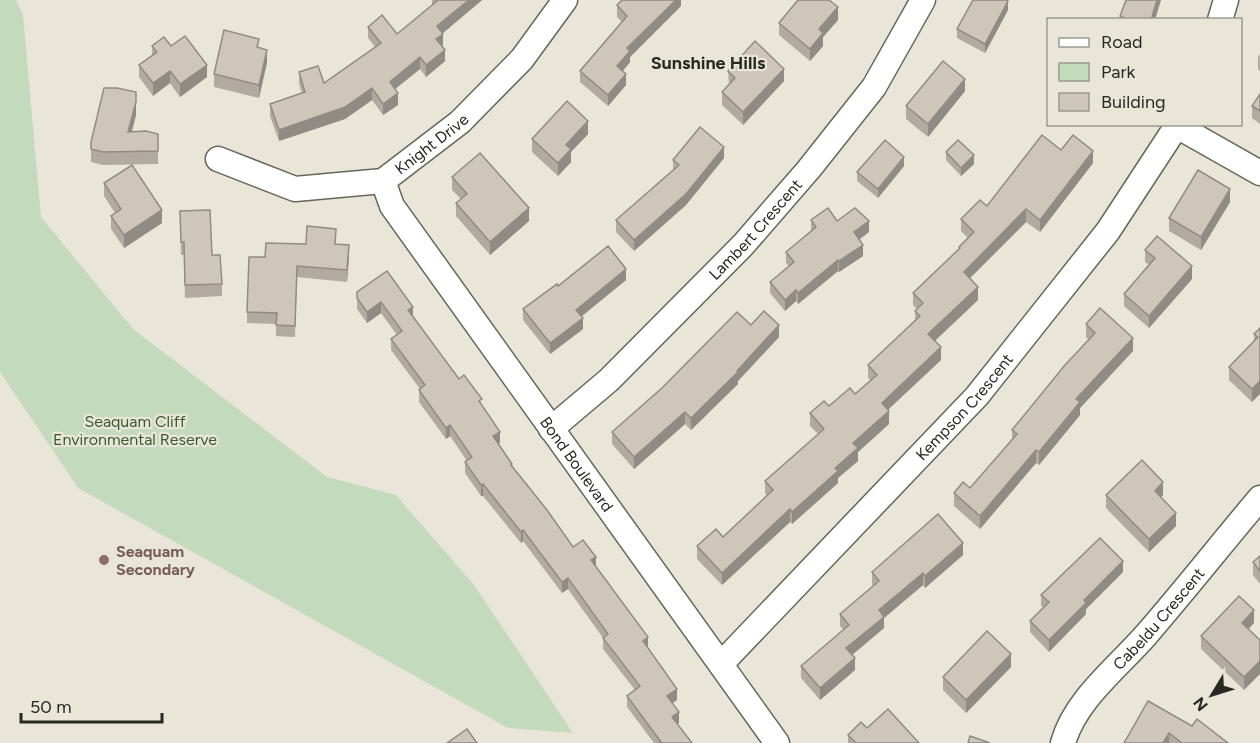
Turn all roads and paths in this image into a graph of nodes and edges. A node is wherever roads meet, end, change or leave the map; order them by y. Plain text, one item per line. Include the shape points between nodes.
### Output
1 (565, 0) edge
2 (923, 0) edge
3 (1226, 0) edge
4 (1221, 18) edge
5 (1176, 126) edge
6 (1179, 126) edge
7 (218, 159) dead end
8 (1260, 173) edge
9 (383, 181) junction
10 (551, 429) junction
11 (1260, 498) edge
12 (720, 664) junction
13 (777, 743) edge
14 (1063, 743) edge

1 - 9 street, Knight Drive via 522,59 460,122
2 - 10 street, Lambert Crescent via 874,87 809,169 743,245 609,380
3 - 4 street
5 - 12 street, Kempson Crescent via 1108,231 977,396
6 - 8 street
7 - 9 street, Knight Drive via 295,189
9 - 10 street, Bond Boulevard via 392,206
10 - 12 street, Bond Boulevard
11 - 14 street, Cabeldu Crescent via 1084,702
12 - 13 street, Bond Boulevard

